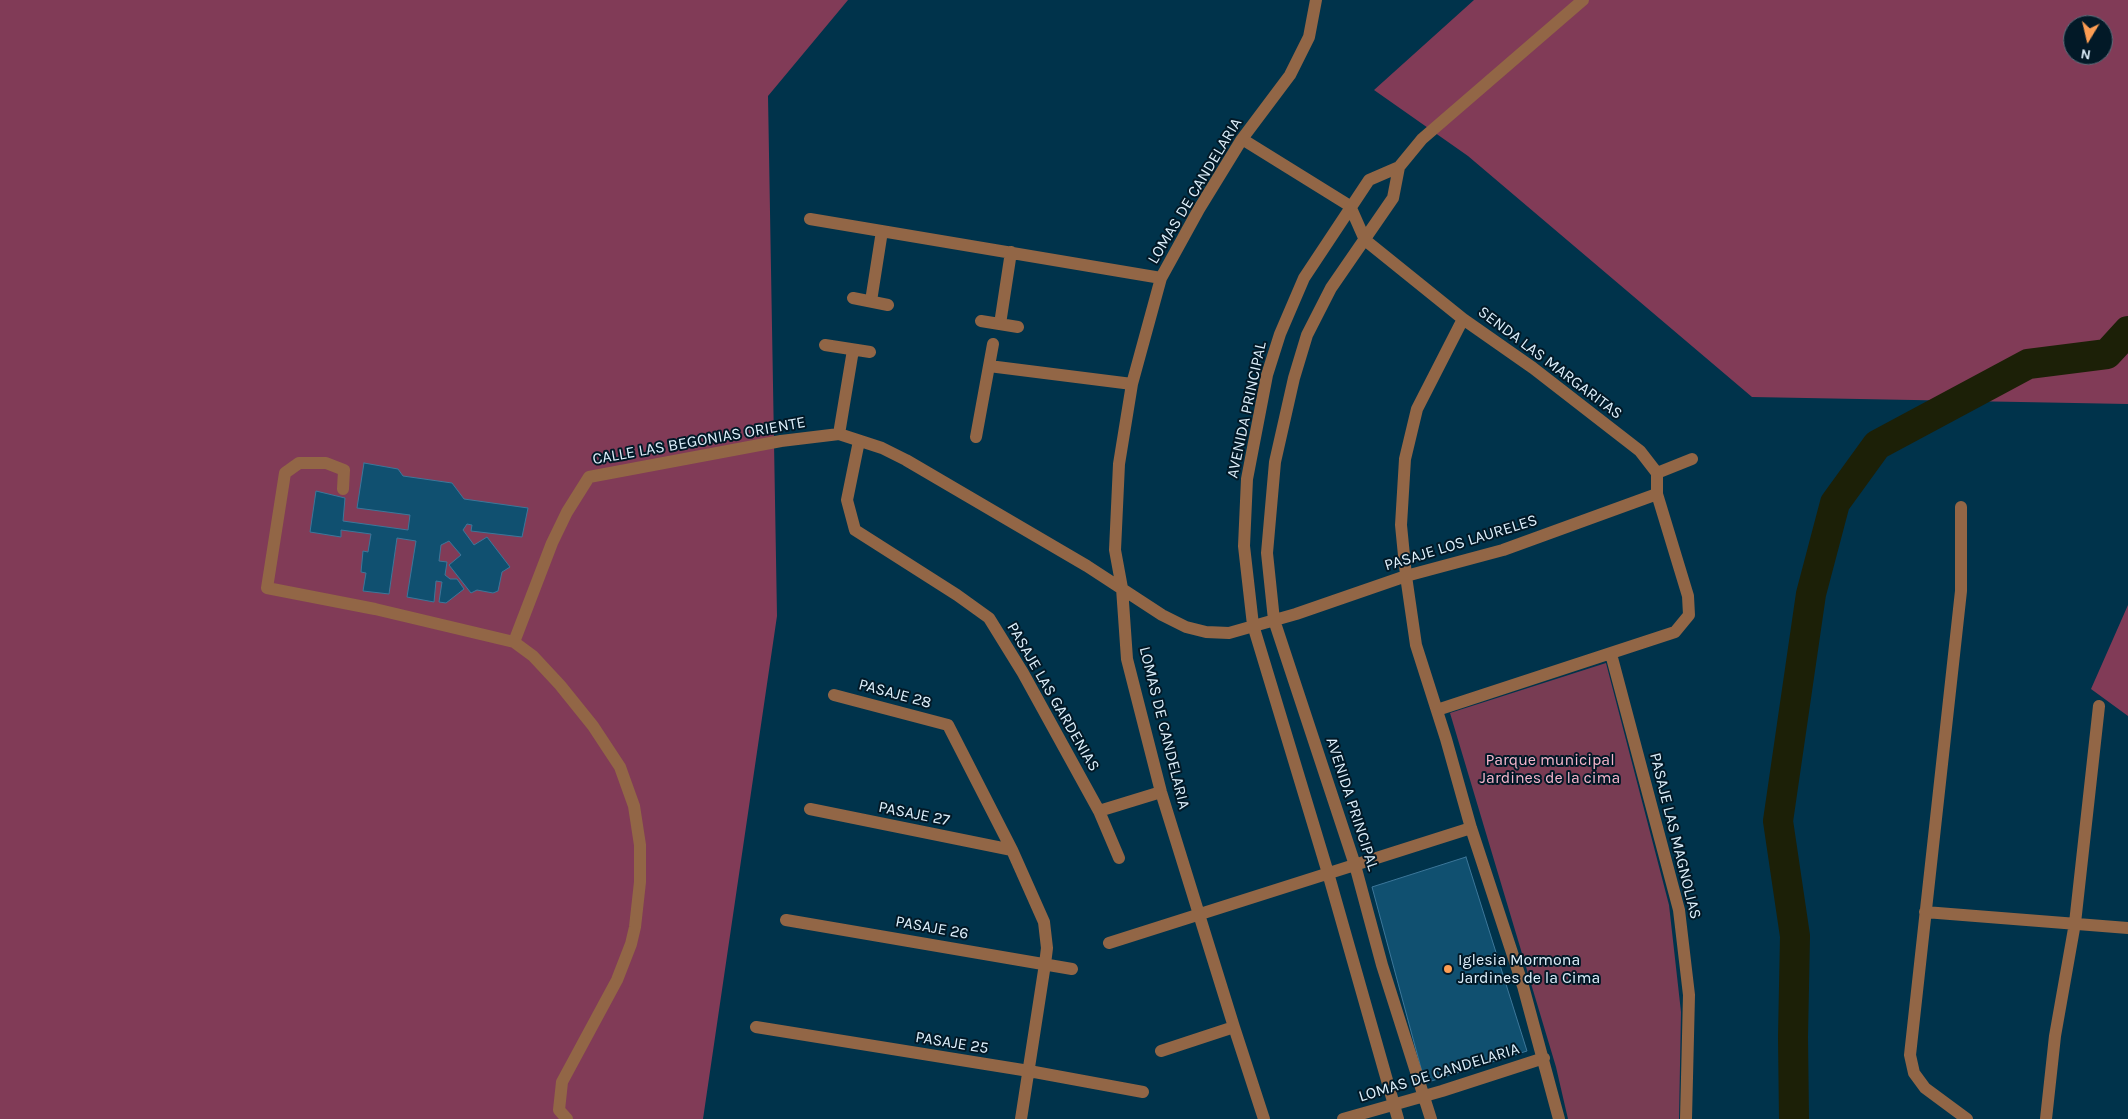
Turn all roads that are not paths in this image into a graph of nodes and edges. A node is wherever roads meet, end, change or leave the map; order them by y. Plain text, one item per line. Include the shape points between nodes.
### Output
1 (1316, 0) edge
2 (1583, 0) edge
3 (1242, 139) junction
4 (1399, 167) junction
5 (1350, 206) junction
6 (810, 219) dead end
7 (882, 230) junction
8 (1365, 240) junction
9 (1011, 252) junction
10 (1161, 278) junction
11 (853, 298) dead end
12 (871, 301) junction
13 (888, 305) dead end
14 (1463, 319) junction
15 (981, 322) dead end
16 (1000, 324) junction
17 (1018, 327) dead end
18 (993, 344) dead end
19 (825, 345) dead end
20 (853, 350) junction
21 (870, 352) dead end
22 (989, 366) junction
23 (1132, 384) junction
24 (839, 434) junction
25 (976, 437) dead end
26 (859, 440) junction
27 (1692, 459) dead end
28 (1657, 473) junction
29 (343, 489) dead end
30 (1657, 494) junction
31 (1962, 507) dead end
32 (1406, 576) junction
33 (1122, 588) junction
34 (1274, 620) junction
35 (1253, 625) junction
36 (514, 642) junction
37 (1611, 654) junction
38 (834, 695) dead end
39 (2100, 706) dead end
40 (1437, 710) junction
41 (1161, 792) junction
42 (810, 809) dead end
43 (1099, 811) junction
44 (1471, 828) junction
45 (1012, 850) junction
46 (1119, 858) dead end
47 (1355, 865) junction
48 (1328, 873) junction
49 (1925, 912) junction
50 (1199, 914) junction
51 (786, 920) dead end
52 (2075, 924) junction
53 (2128, 928) edge
54 (1109, 943) dead end
55 (1045, 964) junction
56 (1072, 969) dead end
57 (756, 1027) dead end
58 (1234, 1027) junction
59 (1161, 1051) dead end
60 (1544, 1058) junction
61 (1029, 1072) junction
62 (1143, 1092) dead end
63 (1425, 1096) junction
64 (1394, 1104) junction
65 (567, 1119) edge
66 (1020, 1119) edge
67 (1264, 1119) edge
68 (1343, 1119) edge
69 (1398, 1119) edge
70 (1431, 1119) edge
71 (1559, 1119) edge
72 (1686, 1119) edge
73 (1967, 1119) edge
74 (2046, 1119) edge

1 - 3 street, LOMAS DE CANDELARIA via 1309,37 1290,75
2 - 4 street via 1422,138
3 - 5 street
3 - 10 street, LOMAS DE CANDELARIA
4 - 5 street, AVENIDA PRINCIPAL via 1369,180
4 - 8 street, AVENIDA PRINCIPAL via 1393,198
5 - 8 street
5 - 35 street, AVENIDA PRINCIPAL via 1304,278 1280,334 1268,375 1247,478 1244,546
6 - 7 street
7 - 9 street
7 - 12 street
8 - 14 street
8 - 34 street, AVENIDA PRINCIPAL via 1331,288 1307,335 1294,378 1275,462 1267,553
9 - 10 street
9 - 16 street
10 - 23 street, LOMAS DE CANDELARIA
11 - 12 street
12 - 13 street
14 - 28 street, SENDA LAS MARGARITAS via 1533,368 1640,451
14 - 32 street, SENDA LAS MARGARITAS via 1417,409 1405,460 1401,525
15 - 16 street
16 - 17 street
18 - 22 street
19 - 20 street
20 - 21 street
20 - 24 street
22 - 23 street
22 - 25 street
23 - 33 street, LOMAS DE CANDELARIA via 1118,473 1115,550
24 - 26 street, CALLE LAS BEGONIAS ORIENTE
24 - 36 street, CALLE LAS BEGONIAS ORIENTE via 781,441 589,477 552,543
26 - 33 street, CALLE LAS BEGONIAS ORIENTE via 906,460
26 - 43 street, PASAJE LAS GARDENIAS via 847,500 855,530 989,618
27 - 28 street
28 - 30 street
29 - 36 street via 344,470 326,463 299,463 285,473 267,588 375,608
30 - 32 street, PASAJE LOS LAURELES via 1503,550
30 - 37 street via 1688,596 1689,615 1676,632
31 - 49 street via 1961,591
32 - 34 street, PASAJE LOS LAURELES
32 - 40 street, SENDA LAS MARGARITAS via 1416,645
33 - 35 street, CALLE LAS BEGONIAS ORIENTE via 1186,627 1229,633
33 - 41 street, LOMAS DE CANDELARIA via 1127,659
34 - 35 street, CALLE LAS BEGONIAS ORIENTE
34 - 47 street, AVENIDA PRINCIPAL
35 - 48 street, AVENIDA PRINCIPAL
36 - 65 street via 533,656 560,685 594,726 620,767 634,806 640,845 640,882 631,944 617,980 562,1082 559,1110
37 - 40 street
37 - 72 street, PASAJE LAS MAGNOLIAS via 1679,910 1689,995
38 - 45 street, PASAJE 28 via 948,725
39 - 52 street
40 - 44 street, SENDA LAS MARGARITAS
41 - 43 street
41 - 50 street, LOMAS DE CANDELARIA
42 - 45 street, PASAJE 27
43 - 46 street, PASAJE LAS GARDENIAS
44 - 47 street
44 - 60 street, SENDA LAS MARGARITAS
45 - 55 street via 1044,922
47 - 48 street
47 - 63 street, AVENIDA PRINCIPAL via 1382,965
48 - 50 street
48 - 64 street, AVENIDA PRINCIPAL
49 - 52 street
49 - 73 street via 1910,1055 1914,1073 1926,1088
50 - 54 street
50 - 58 street, LOMAS DE CANDELARIA
51 - 55 street, PASAJE 26
52 - 53 street
52 - 74 street via 2055,1036
55 - 56 street, PASAJE 26
55 - 61 street
57 - 61 street, PASAJE 25
58 - 59 street
58 - 67 street, LOMAS DE CANDELARIA
60 - 63 street, LOMAS DE CANDELARIA
60 - 71 street, SENDA LAS MARGARITAS
61 - 62 street, PASAJE 25
61 - 66 street
63 - 64 street, LOMAS DE CANDELARIA
63 - 70 street, AVENIDA PRINCIPAL
64 - 68 street, LOMAS DE CANDELARIA
64 - 69 street, AVENIDA PRINCIPAL

